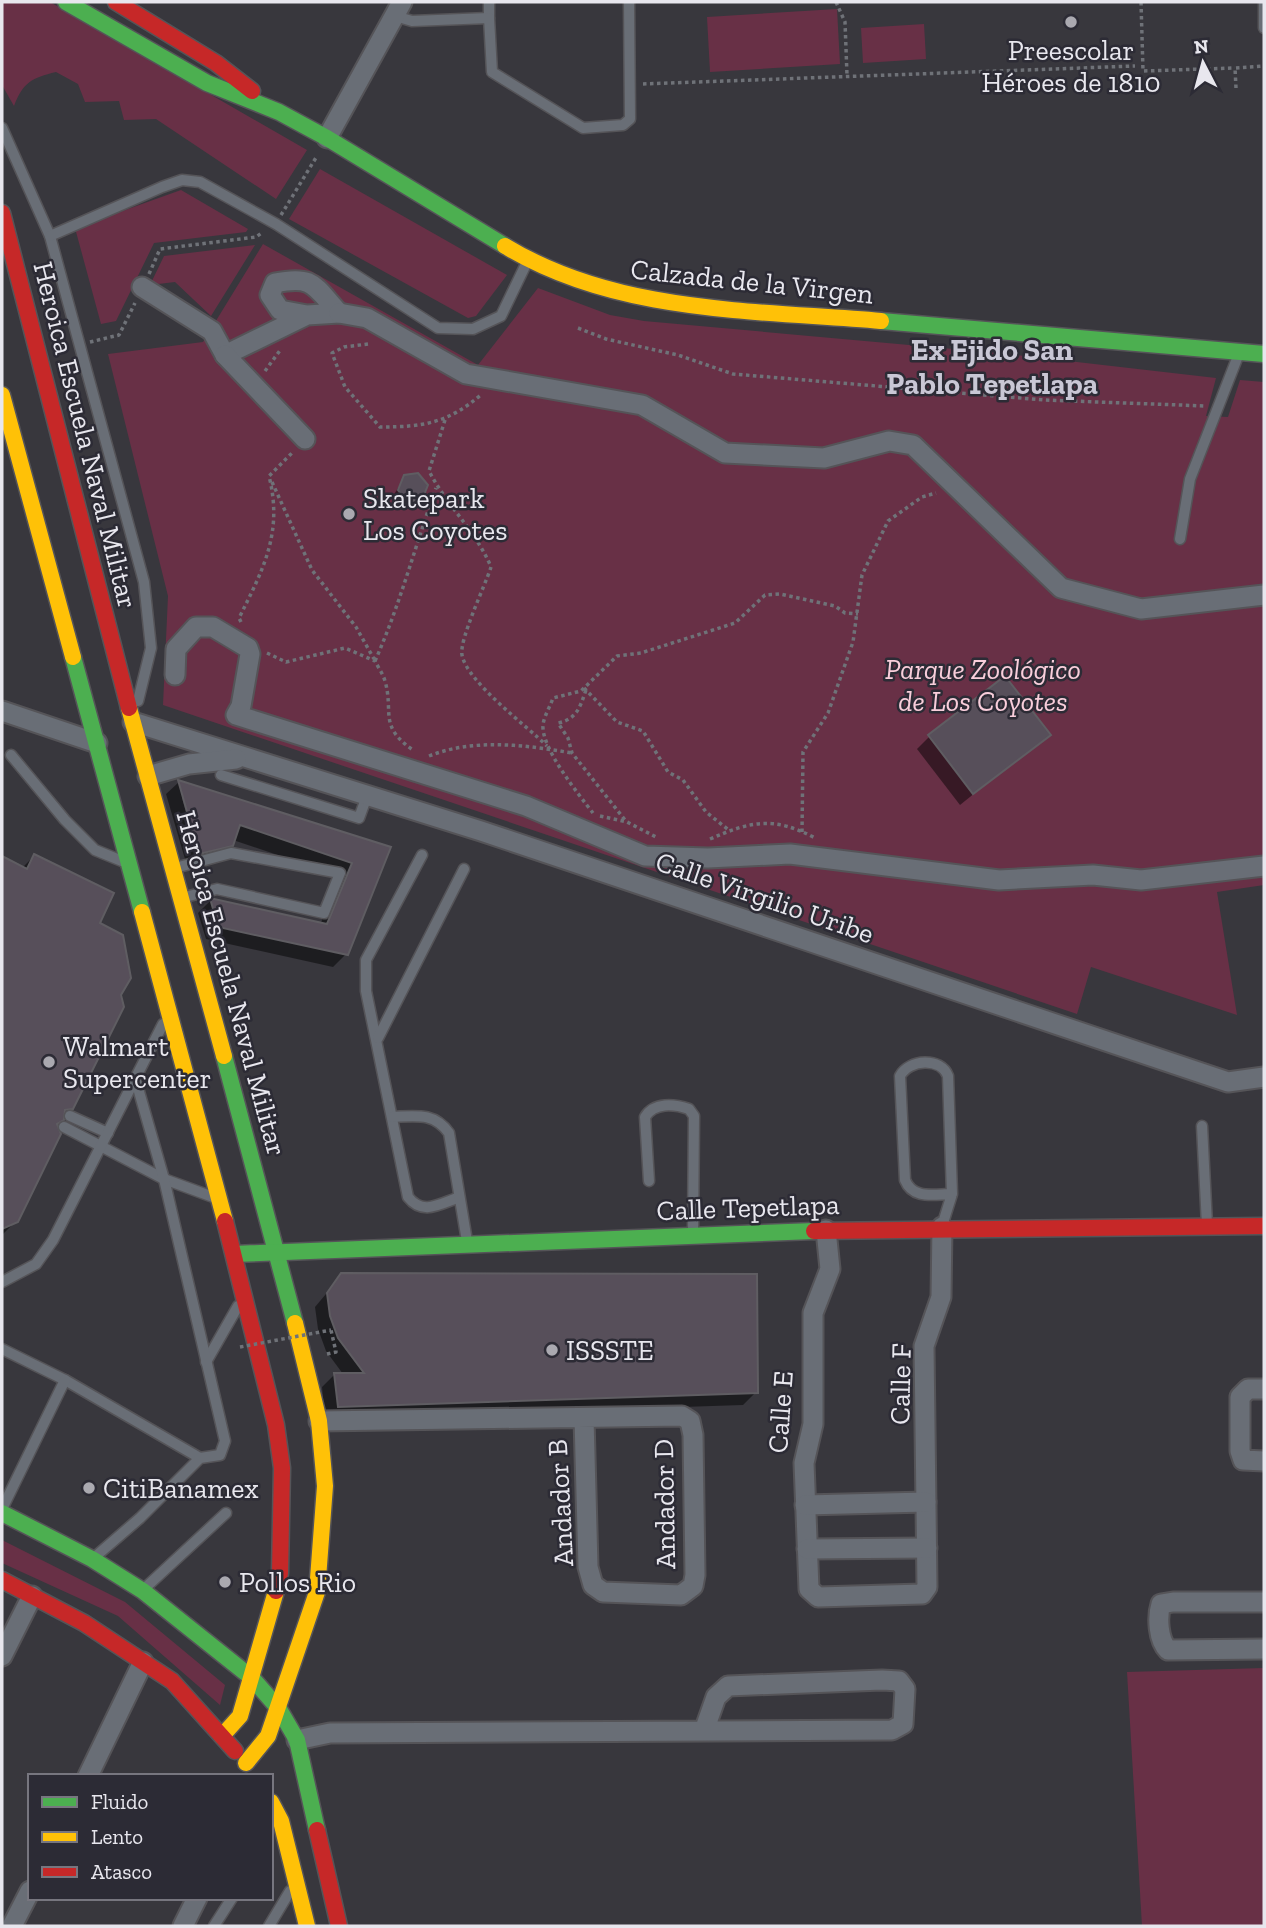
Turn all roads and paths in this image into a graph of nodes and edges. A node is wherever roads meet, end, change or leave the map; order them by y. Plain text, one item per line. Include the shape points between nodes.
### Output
1 (66, 2) edge
2 (116, 2) edge
3 (489, 2) edge
4 (629, 2) edge
5 (836, 2) edge
6 (1141, 2) edge
7 (1264, 2) edge
8 (399, 9) edge
9 (489, 18) junction
10 (1264, 29) edge
11 (1135, 66) dead end
12 (1264, 66) edge
13 (1235, 68) junction
14 (847, 75) junction
15 (630, 85) junction
16 (1236, 88) dead end
17 (279, 112) junction
18 (2, 128) edge
19 (327, 138) junction
20 (2, 213) edge
21 (276, 224) junction
22 (50, 236) junction
23 (528, 260) junction
24 (142, 288) junction
25 (339, 313) junction
26 (307, 315) junction
27 (578, 328) dead end
28 (81, 344) junction
29 (369, 344) dead end
30 (1239, 352) junction
31 (1264, 354) edge
32 (225, 355) junction
33 (486, 378) junction
34 (2, 395) edge
35 (38, 402) junction
36 (1218, 406) junction
37 (6, 412) junction
38 (445, 421) junction
39 (305, 439) joint
40 (269, 476) junction
41 (437, 487) junction
42 (942, 492) dead end
43 (1180, 539) dead end
44 (1264, 594) edge
45 (858, 614) junction
46 (244, 631) dead end
47 (256, 648) dead end
48 (375, 661) junction
49 (175, 675) dead end
50 (585, 689) junction
51 (2, 711) edge
52 (133, 722) junction
53 (97, 743) junction
54 (552, 750) junction
55 (416, 752) dead end
56 (572, 753) junction
57 (11, 755) dead end
58 (248, 759) junction
59 (433, 765) dead end
60 (221, 775) dead end
61 (148, 776) junction
62 (367, 796) junction
63 (583, 813) dead end
64 (594, 815) junction
65 (627, 822) junction
66 (604, 824) dead end
67 (730, 831) dead end
68 (802, 832) dead end
69 (660, 840) dead end
70 (422, 855) dead end
71 (130, 864) junction
72 (1264, 866) edge
73 (173, 868) junction
74 (464, 869) dead end
75 (181, 898) junction
76 (169, 1011) junction
77 (377, 1038) junction
78 (1264, 1077) edge
79 (136, 1081) junction
80 (70, 1116) dead end
81 (392, 1117) junction
82 (1202, 1126) dead end
83 (64, 1127) dead end
84 (108, 1133) junction
85 (101, 1146) junction
86 (164, 1178) junction
87 (649, 1181) dead end
88 (952, 1194) junction
89 (457, 1198) junction
90 (219, 1199) junction
91 (1207, 1226) junction
92 (1264, 1226) edge
93 (942, 1227) junction
94 (826, 1230) junction
95 (693, 1236) junction
96 (467, 1244) junction
97 (234, 1254) junction
98 (279, 1254) junction
99 (2, 1282) edge
100 (244, 1296) junction
101 (331, 1330) dead end
102 (240, 1347) dead end
103 (2, 1349) edge
104 (206, 1362) junction
105 (65, 1380) junction
106 (1264, 1389) edge
107 (584, 1418) junction
108 (319, 1421) junction
109 (200, 1458) junction
110 (1264, 1461) edge
111 (926, 1502) junction
112 (804, 1505) junction
113 (2, 1511) edge
114 (226, 1513) dead end
115 (927, 1548) junction
116 (807, 1549) junction
117 (92, 1559) junction
118 (2, 1580) edge
119 (693, 1586) joint
120 (143, 1591) junction
121 (32, 1596) junction
122 (818, 1597) joint
123 (1264, 1602) edge
124 (1264, 1649) edge
125 (2, 1656) edge
126 (143, 1662) junction
127 (252, 1678) junction
128 (279, 1709) junction
129 (704, 1731) junction
130 (222, 1736) junction
131 (297, 1740) junction
132 (251, 1769) edge
133 (89, 1774) edge
134 (273, 1806) edge
135 (281, 1821) junction
136 (273, 1832) edge
137 (296, 1881) junction
138 (28, 1895) edge
139 (196, 1900) edge
140 (231, 1900) edge
141 (12, 1926) edge
142 (183, 1926) edge
143 (214, 1926) edge
144 (269, 1926) edge
145 (307, 1926) edge
146 (339, 1926) edge

1 - 17 main road, Calzada de la Virgen via 207,83
2 - 17 main road, Calzada de la Virgen via 216,63
3 - 9 lane
4 - 15 lane
5 - 14 path via 845,22
6 - 13 path via 1143,71
7 - 10 lane
8 - 9 lane via 412,21
8 - 19 street
9 - 15 lane via 492,72 583,128 623,125 630,119
11 - 14 path
12 - 13 path
13 - 16 path
14 - 15 path
17 - 19 main road, Calzada de la Virgen
18 - 22 lane
19 - 21 path
19 - 23 main road, Calzada de la Virgen
20 - 35 main road, Heroica Escuela Naval Militar
21 - 22 lane via 200,181 182,180
21 - 23 lane via 438,328 473,329 500,316
21 - 24 path via 256,237 160,249
22 - 28 lane
23 - 30 main road, Calzada de la Virgen via 607,290 668,303
24 - 28 path via 119,335
24 - 32 street via 212,331
25 - 26 street
25 - 26 street via 313,285 298,278 275,283 270,295 279,310
25 - 33 street via 367,318 466,374
26 - 32 street
27 - 36 path via 733,374 1044,400
28 - 52 lane via 144,582 151,648
29 - 38 path via 332,353 345,387 380,427
30 - 31 main road, Calzada de la Virgen
30 - 36 lane
32 - 39 street
33 - 38 path via 488,389
33 - 44 street via 642,405 725,453 824,458 889,441 913,445 1061,588 1141,609
34 - 37 main road
35 - 37 main road
35 - 52 main road, Heroica Escuela Naval Militar
36 - 43 lane via 1190,479
37 - 53 main road
38 - 41 path via 429,471
39 - 40 path
40 - 46 path via 276,504 270,552 239,618
40 - 48 path via 312,570 356,627
41 - 48 path via 395,616
41 - 54 path via 482,544 491,567 461,654 472,675
42 - 45 path via 922,497 888,521 862,575
45 - 50 path via 780,594 765,596 735,623 711,633 617,656
45 - 68 path via 828,713 803,752
47 - 48 path via 286,662 345,648
48 - 55 path via 385,683 391,726 400,741
49 - 72 street via 176,649 196,627 213,627 248,648 250,654 236,715 526,806 645,856 790,854 999,880 1093,875 1140,880
50 - 54 path via 553,698 543,723 543,735
50 - 56 path via 573,718 558,723
50 - 67 path via 617,722 643,731 668,772 683,780 706,812
51 - 53 street
52 - 58 street, Calle Virgilio Uribe
52 - 61 main road, Heroica Escuela Naval Militar
53 - 71 main road
54 - 56 path
54 - 59 path via 524,745 446,750 424,758
54 - 64 path
56 - 65 path
57 - 71 lane via 95,850
58 - 61 street, Calle Virgilio Uribe via 189,764
58 - 62 street, Calle Virgilio Uribe
60 - 62 lane via 359,818
61 - 73 main road, Heroica Escuela Naval Militar
62 - 78 street, Calle Virgilio Uribe via 1228,1082
63 - 64 path
64 - 65 path
64 - 66 path
65 - 69 path
70 - 77 lane via 366,960 366,990
71 - 76 main road
73 - 75 main road, Heroica Escuela Naval Militar
73 - 75 lane via 231,853 340,873 324,912 217,889
74 - 77 lane
75 - 98 main road, Heroica Escuela Naval Militar
76 - 79 lane
76 - 90 main road
77 - 81 lane
79 - 84 lane
79 - 86 lane
80 - 84 lane
81 - 89 lane via 428,1116 450,1133
81 - 89 lane via 408,1197 415,1206 426,1209
82 - 91 lane
83 - 85 lane
84 - 85 lane
85 - 86 lane
85 - 99 lane via 48,1248 36,1264
86 - 90 lane
86 - 104 lane
87 - 95 lane via 645,1117 657,1107 689,1109 694,1116
88 - 88 lane via 916,1194 905,1180 900,1076 914,1063 937,1064 948,1076
88 - 93 lane
89 - 96 lane
90 - 97 main road
91 - 92 main road, Calle Tepetlapa
91 - 93 main road, Calle Tepetlapa
93 - 94 main road, Calle Tepetlapa
93 - 111 street, Calle F via 941,1297 924,1346
94 - 95 main road, Calle Tepetlapa
94 - 112 street, Calle E via 830,1269 811,1331 813,1424 804,1463
95 - 96 main road, Calle Tepetlapa
96 - 98 main road, Calle Tepetlapa
97 - 98 main road, Calle Tepetlapa
97 - 100 main road
98 - 108 main road, Heroica Escuela Naval Militar
100 - 104 lane
100 - 127 main road via 266,1379 282,1468 280,1573
101 - 102 path, bridge
103 - 105 lane
104 - 109 lane via 225,1441 220,1455
105 - 109 lane
105 - 113 lane
106 - 110 street via 1248,1389 1240,1397 1243,1460
107 - 108 street
107 - 119 street, Andador D via 682,1416 690,1421
107 - 119 street, Andador B via 588,1567 593,1585 603,1592 681,1595
108 - 128 main road, Heroica Escuela Naval Militar via 325,1486 317,1592
109 - 117 lane
111 - 112 street
111 - 115 street, Calle F
112 - 116 street, Calle E
113 - 117 main road
114 - 120 lane
115 - 116 street
115 - 122 street, Calle F via 927,1587 922,1594
116 - 122 street, Calle E via 809,1589
117 - 120 main road
118 - 121 main road
120 - 127 main road
121 - 125 street
121 - 126 main road
123 - 124 street via 1173,1602 1161,1604 1159,1613 1168,1650
126 - 130 main road via 172,1681
126 - 133 street
127 - 128 main road
127 - 130 main road via 240,1716
128 - 131 main road
128 - 132 main road, Heroica Escuela Naval Militar
129 - 129 street via 892,1730 903,1724 905,1689 899,1681 882,1680 728,1686 716,1697
129 - 131 street via 330,1733
130 - 132 main road
131 - 146 main road
134 - 135 main road
135 - 136 lane
135 - 137 main road
137 - 144 lane
137 - 145 main road
138 - 141 street
139 - 142 street
140 - 143 lane

